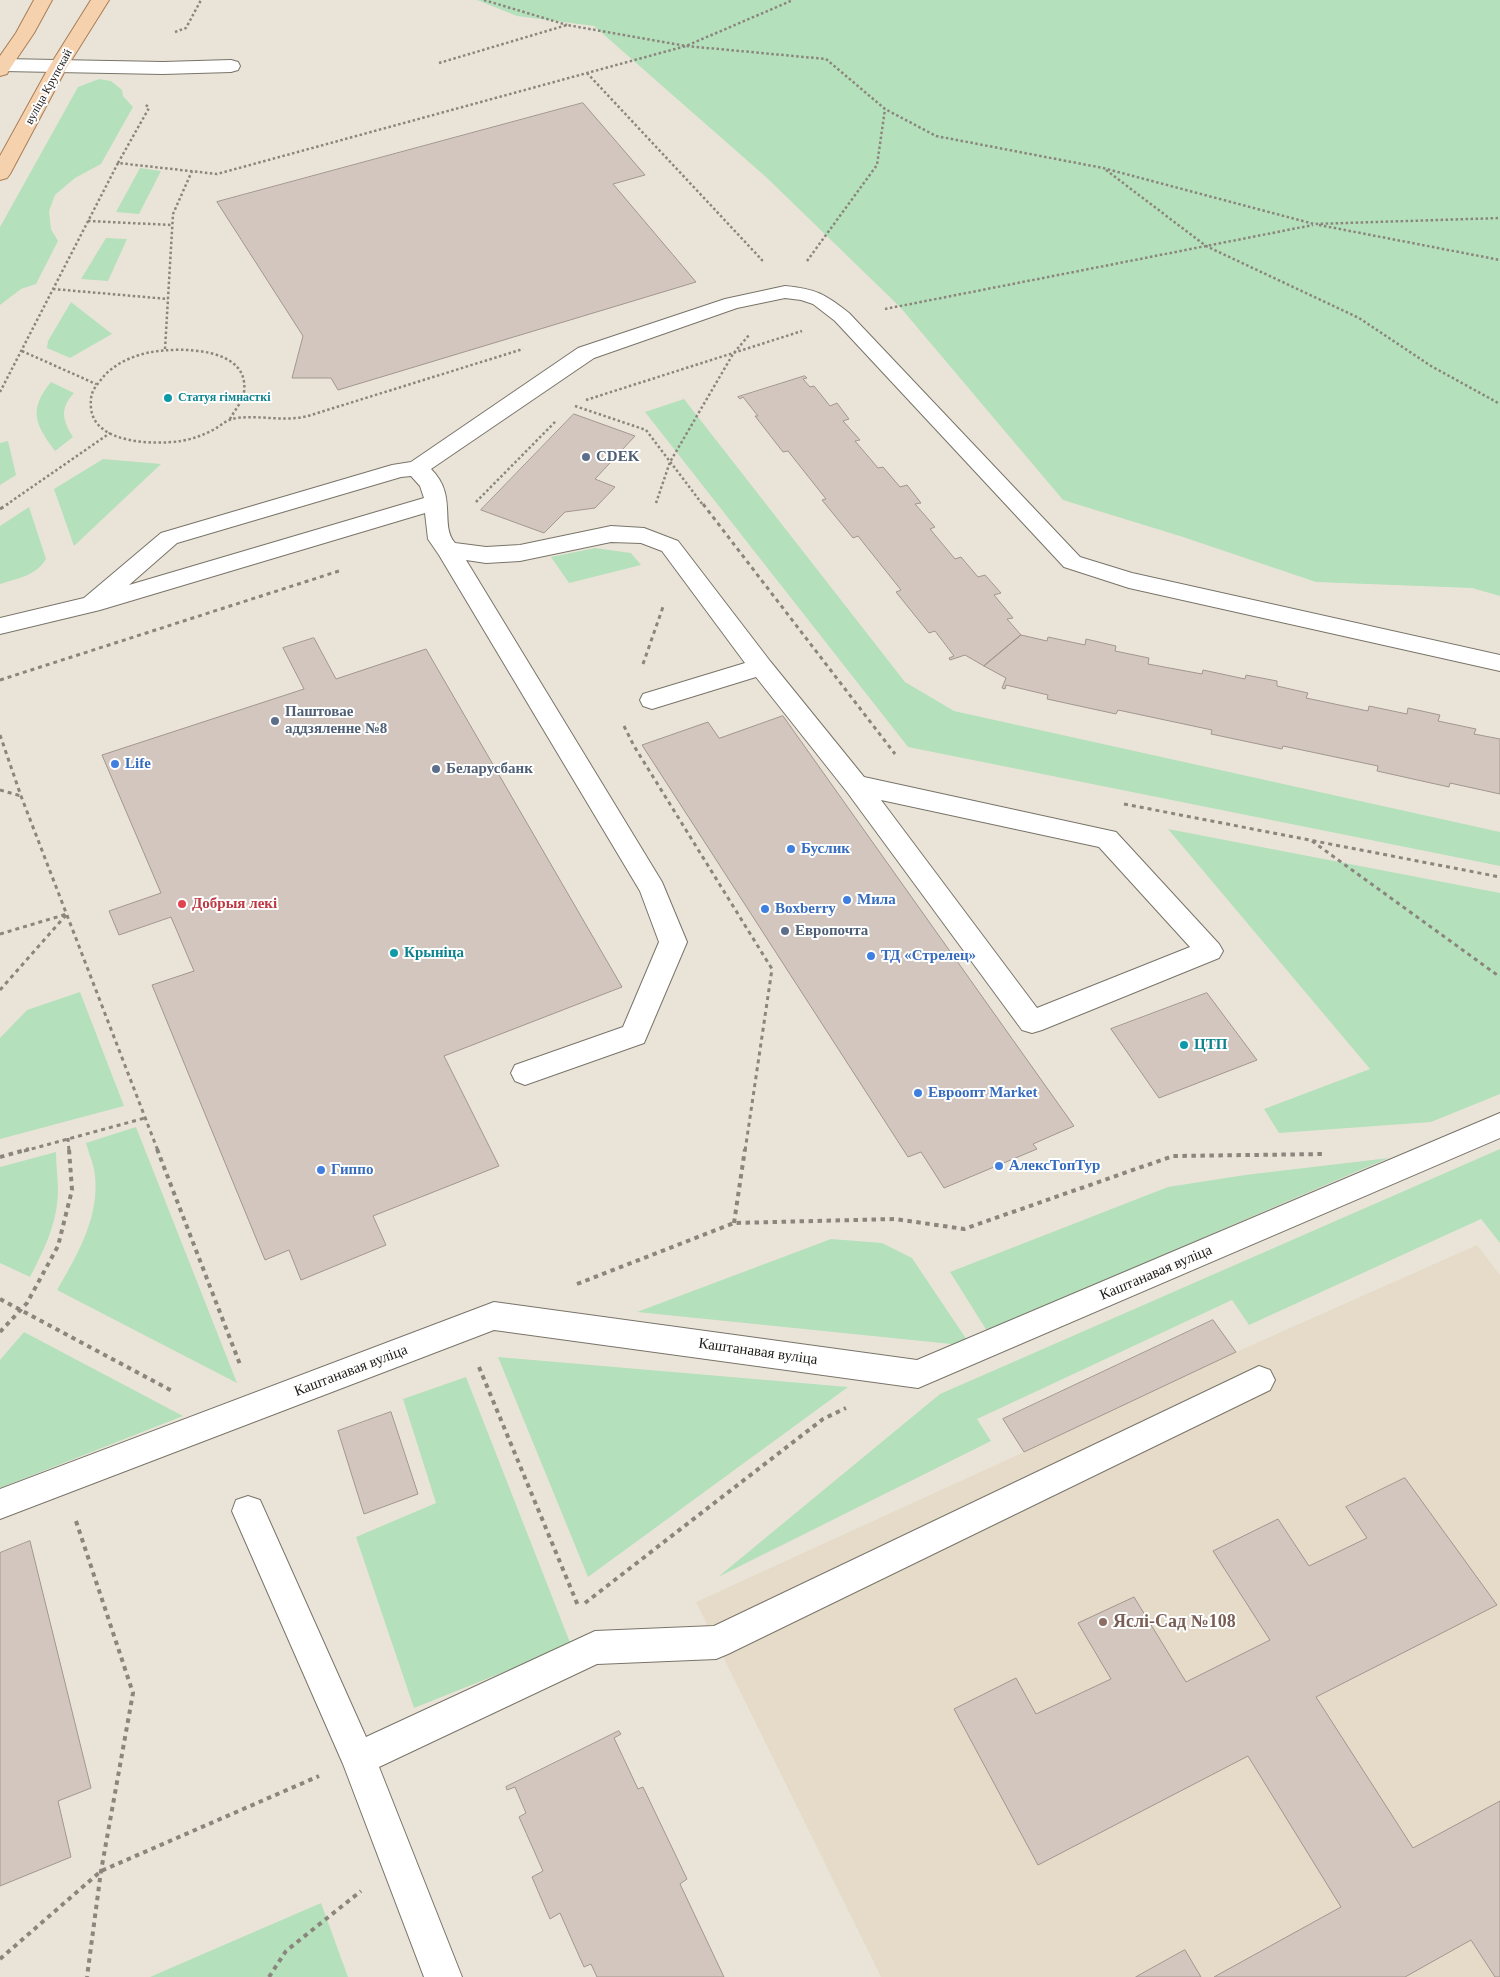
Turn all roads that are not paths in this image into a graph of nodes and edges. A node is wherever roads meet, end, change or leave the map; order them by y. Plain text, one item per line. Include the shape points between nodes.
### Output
1 (43, 0) edge
2 (100, 0) edge
3 (231, 66) dead end
4 (2, 67) edge
5 (58, 67) junction
6 (0, 174) edge
7 (416, 469) junction
8 (437, 502) junction
9 (448, 550) junction
10 (92, 604) junction
11 (0, 626) edge
12 (1500, 663) edge
13 (760, 667) junction
14 (652, 700) dead end
15 (856, 785) junction
16 (525, 1073) dead end
17 (1500, 1125) edge
18 (1259, 1380) dead end
19 (0, 1504) edge
20 (248, 1511) dead end
21 (358, 1759) junction
22 (443, 1977) edge

1 - 4 main road
2 - 5 main road, вуліца Крупскай
3 - 5 street
4 - 5 street
5 - 6 main road, вуліца Крупскай
7 - 8 street via 426,476
7 - 10 street via 400,470 169,538
7 - 12 street via 586,353 732,303 785,292 804,294 820,300 842,317 1072,562 1129,580
8 - 9 street via 439,539
8 - 10 street
9 - 13 street via 486,555 520,553 611,534 644,536 670,546
9 - 16 street via 653,889 673,942 634,1034
10 - 11 street
13 - 14 street
13 - 15 street
15 - 15 street via 1032,1022 1209,951 1107,839
17 - 19 street, Каштанавая вуліца via 918,1374 494,1316
18 - 21 street via 716,1642 595,1648
20 - 21 street
21 - 22 street

